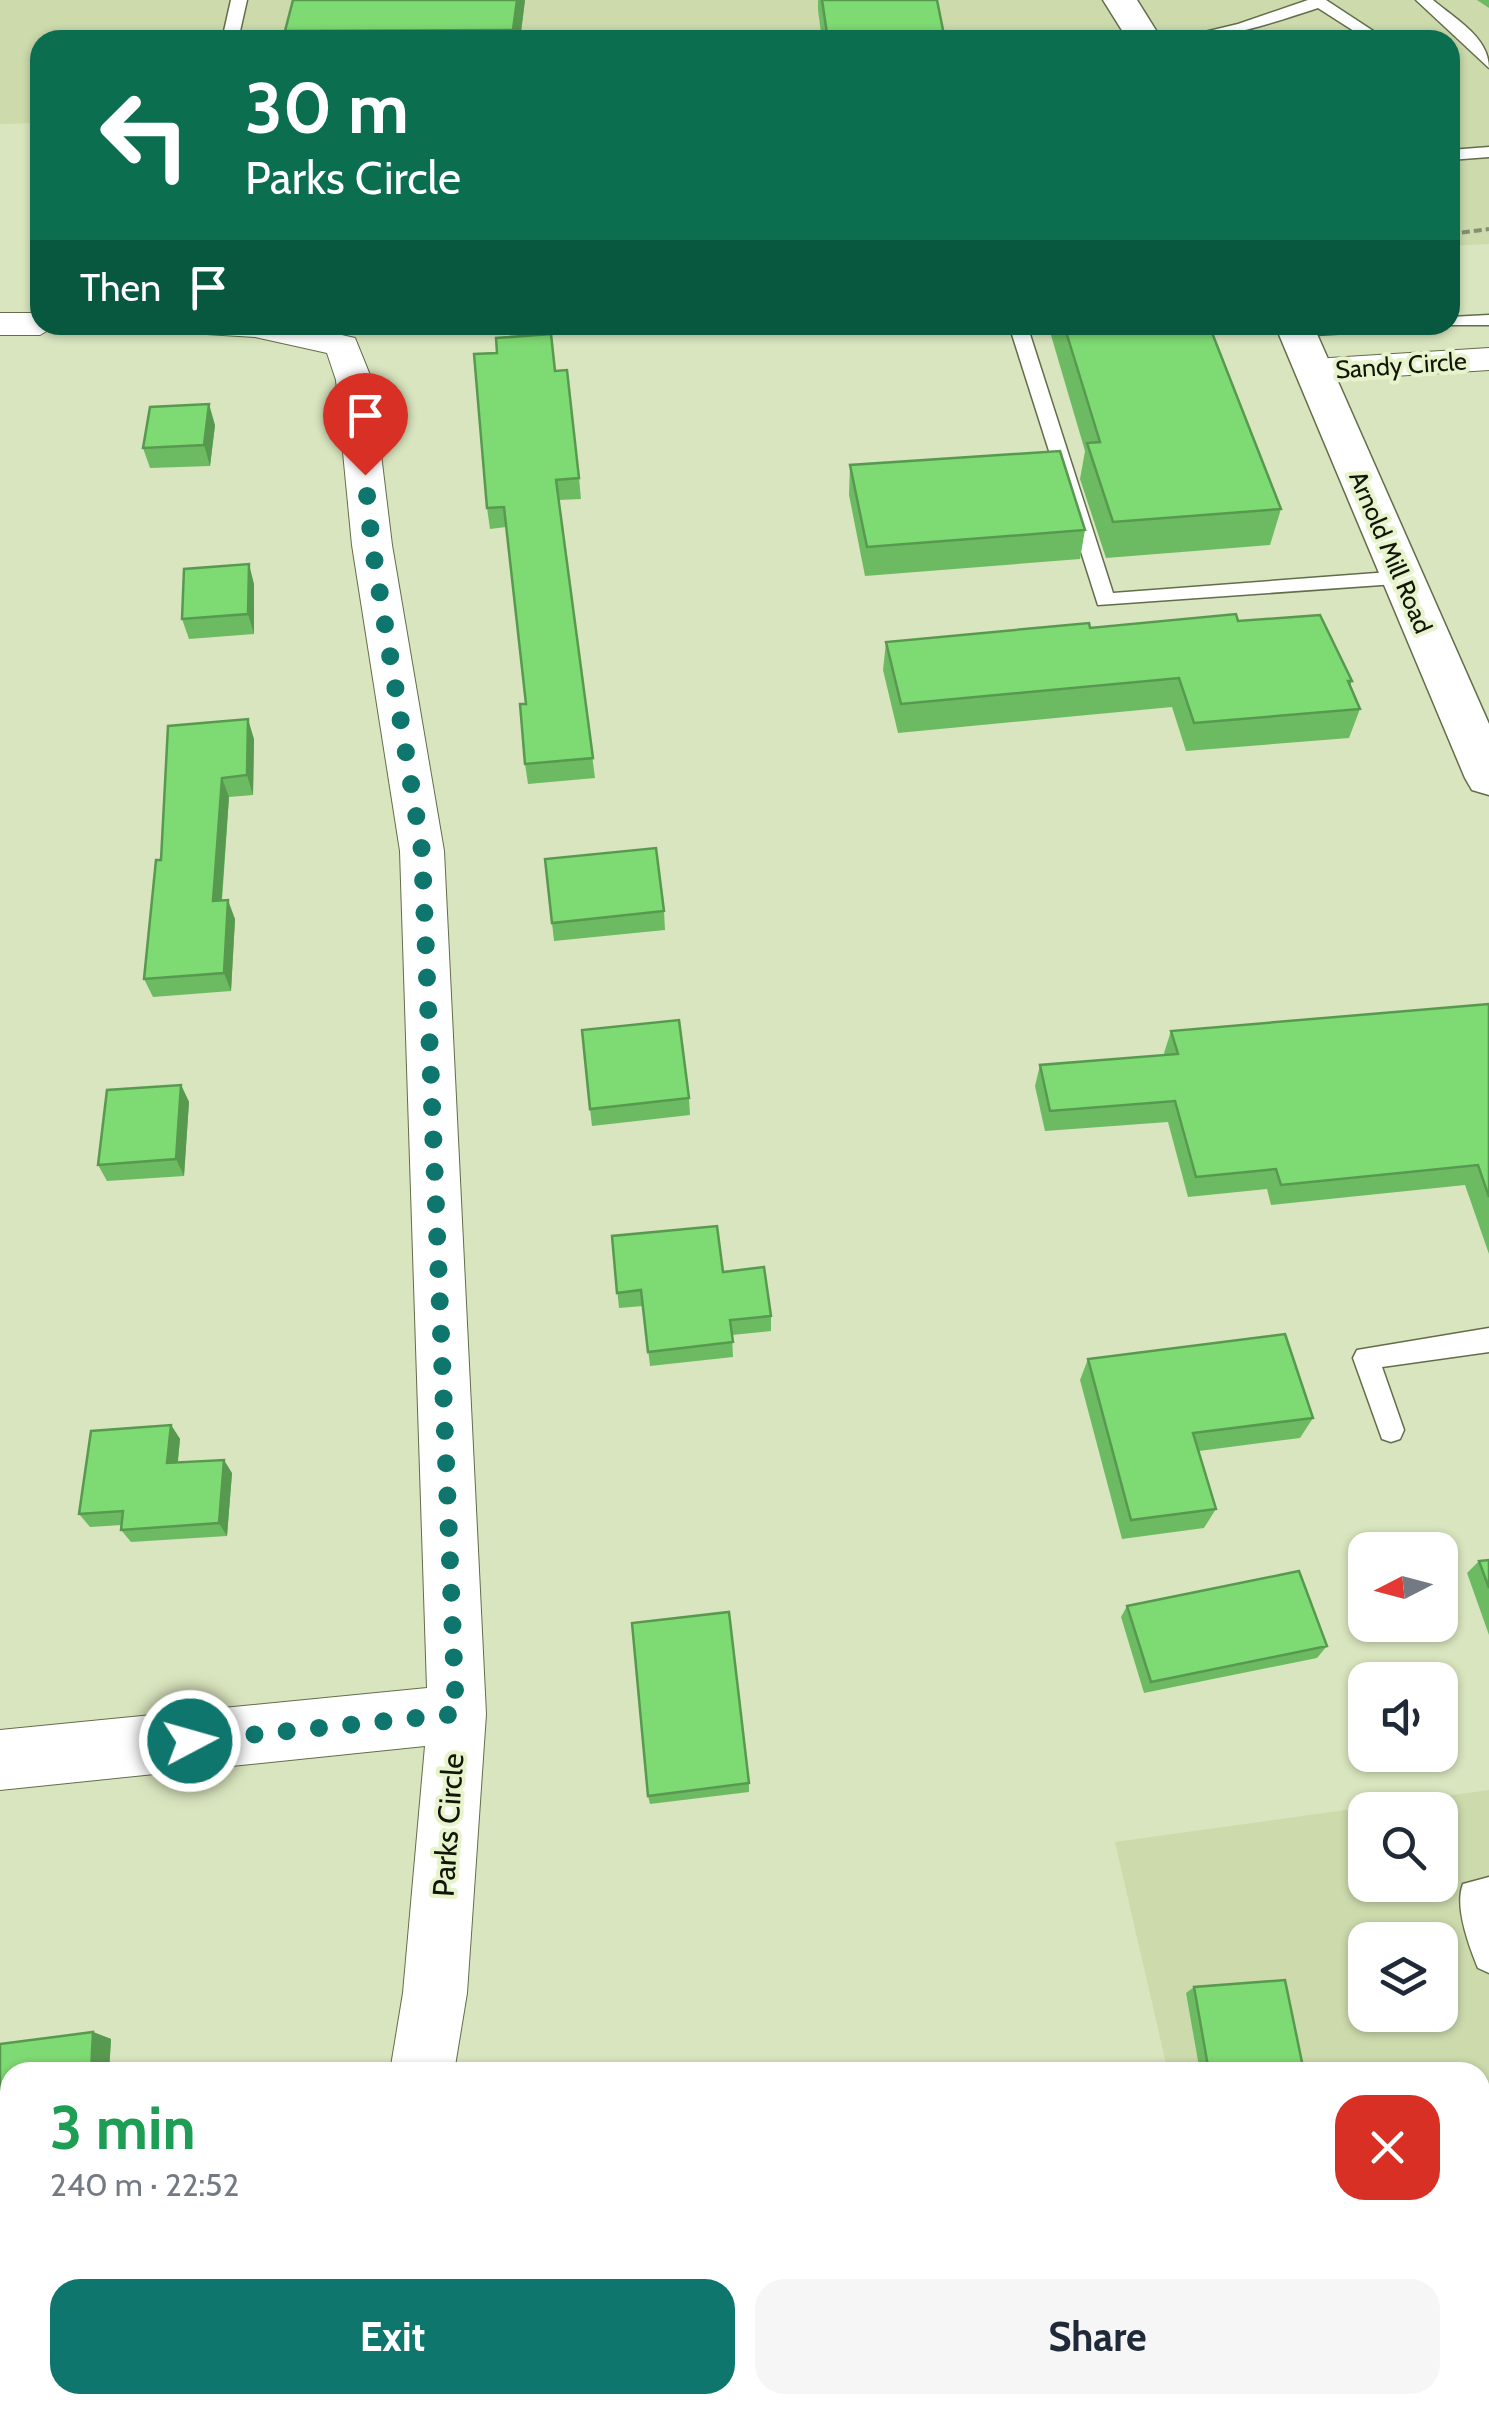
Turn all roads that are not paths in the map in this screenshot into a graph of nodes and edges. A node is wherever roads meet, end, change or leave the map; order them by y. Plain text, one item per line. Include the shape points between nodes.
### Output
1 (239, 0) edge
2 (1120, 0) edge
3 (1424, 0) edge
4 (1318, 2) edge
5 (1258, 22) junction
6 (232, 30) edge
7 (1139, 30) edge
8 (1223, 30) edge
9 (1268, 30) edge
10 (1363, 30) edge
11 (1459, 30) edge
12 (1460, 31) edge
13 (1489, 63) edge
14 (1489, 152) edge
15 (1460, 155) edge
16 (1489, 320) edge
17 (1460, 321) edge
18 (0, 324) edge
19 (30, 324) edge
20 (295, 335) edge
21 (1021, 335) edge
22 (1299, 335) edge
23 (1489, 359) edge
24 (1489, 379) edge
25 (1318, 380) junction
26 (1403, 578) junction
27 (1489, 778) edge
28 (1489, 1340) edge
29 (1392, 1430) dead end
30 (456, 1714) junction
31 (0, 1760) edge
32 (1489, 1892) edge
33 (1489, 1957) edge
34 (424, 2062) edge

1 - 6 lane
2 - 7 main road
3 - 11 lane
4 - 5 lane
4 - 10 lane
5 - 8 lane
5 - 9 lane
12 - 13 lane
14 - 15 lane
16 - 17 lane
18 - 19 street
20 - 30 street, Parks Circle via 342,346 354,380 372,545 422,851
21 - 26 lane via 1105,600
22 - 25 main road, Arnold Mill Road
23 - 25 street, Sandy Circle
24 - 25 street, Sandy Circle
25 - 26 main road, Arnold Mill Road
26 - 27 main road, Arnold Mill Road
28 - 29 lane via 1366,1358
30 - 31 street
30 - 34 street, Parks Circle
32 - 33 lane via 1474,1895

